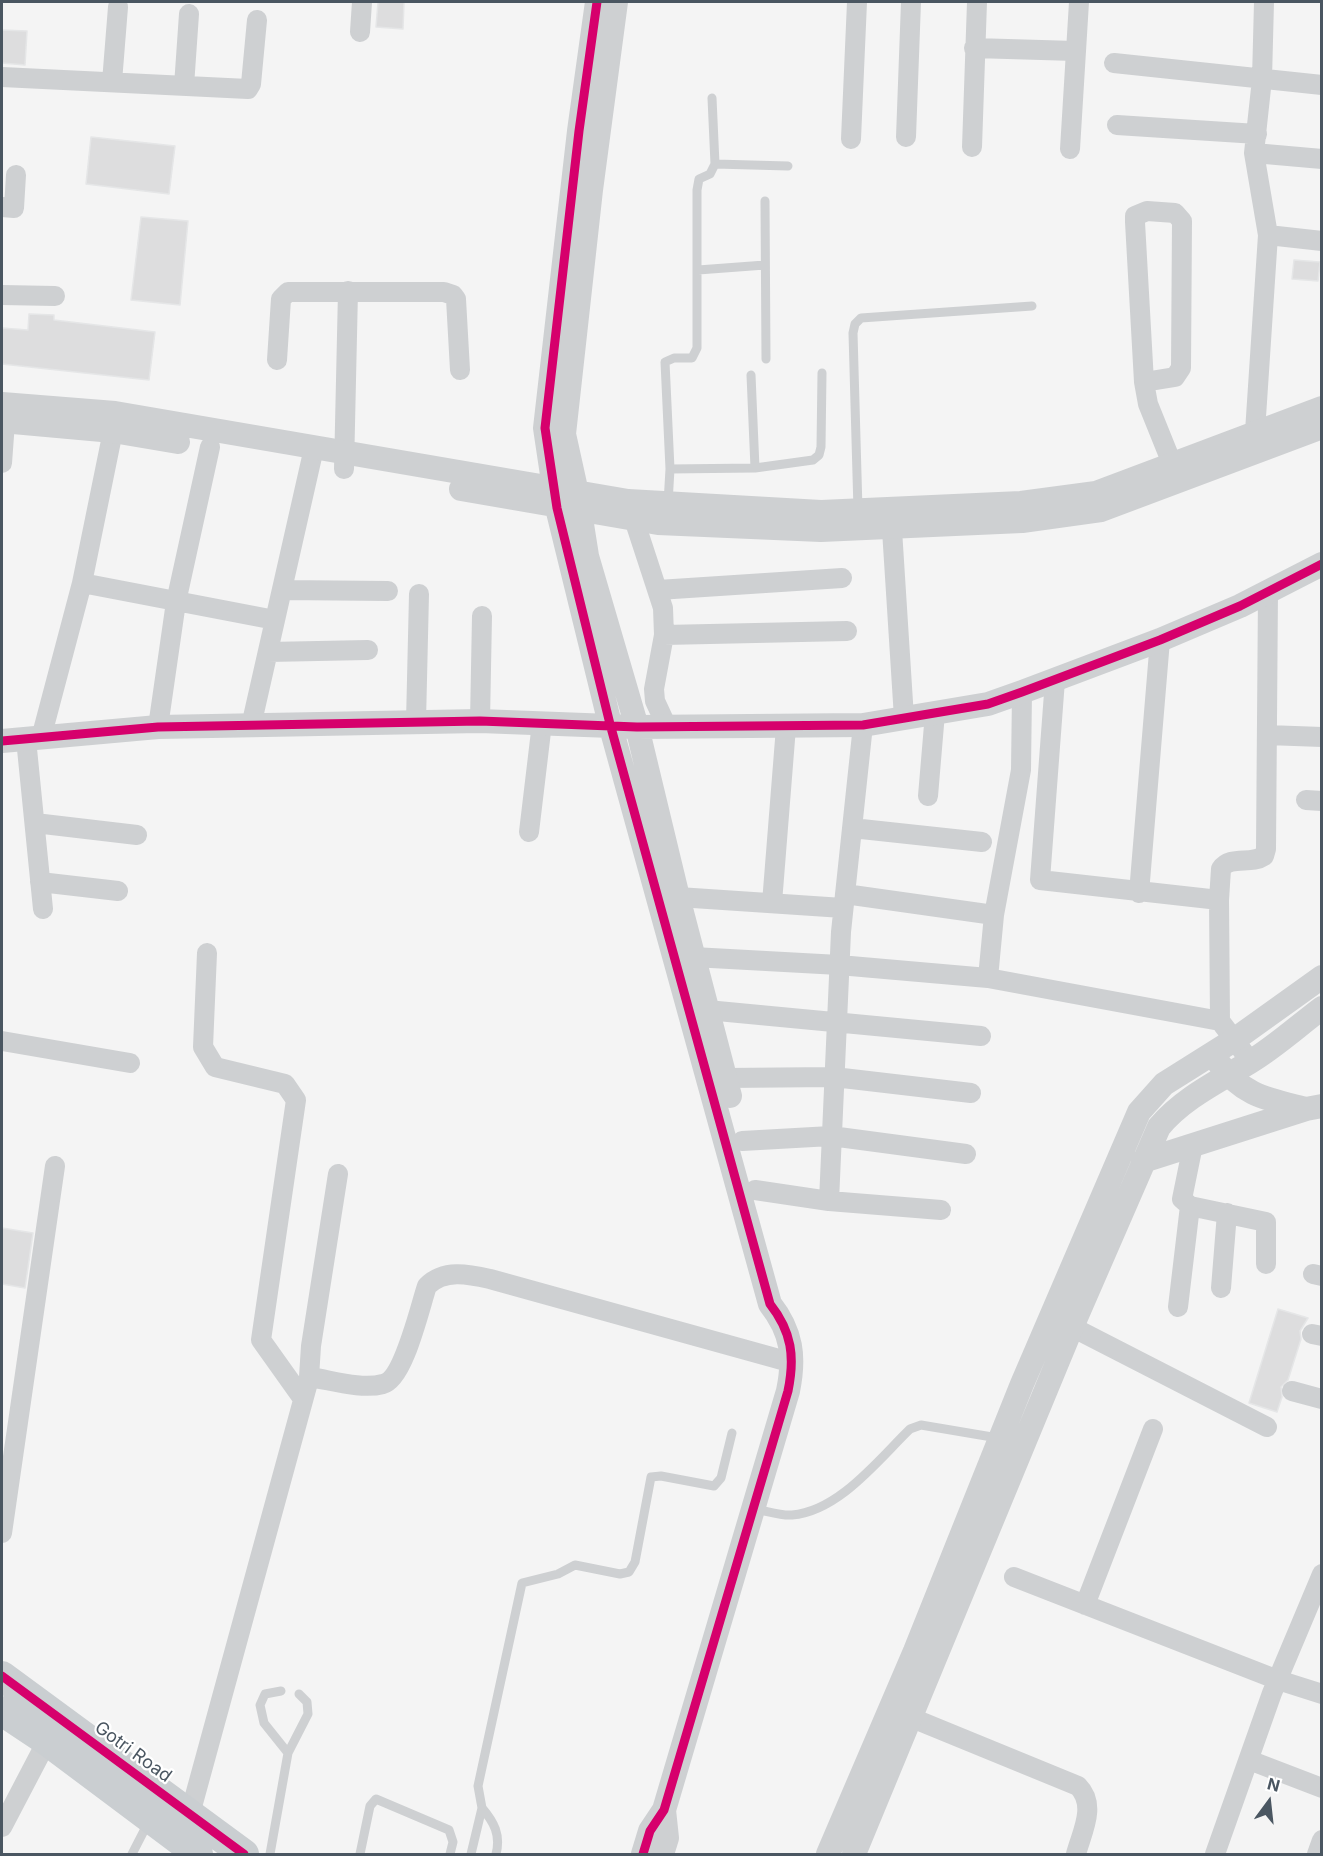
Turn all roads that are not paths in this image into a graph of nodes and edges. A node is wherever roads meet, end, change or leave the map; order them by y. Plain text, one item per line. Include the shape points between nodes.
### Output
1 (362, 2) edge
2 (597, 2) edge
3 (616, 2) edge
4 (857, 2) edge
5 (911, 2) edge
6 (977, 2) edge
7 (1079, 2) edge
8 (1264, 2) edge
9 (118, 7) dead end
10 (189, 14) dead end
11 (257, 20) dead end
12 (360, 32) dead end
13 (974, 48) junction
14 (1075, 51) junction
15 (1114, 63) dead end
16 (2, 76) edge
17 (1262, 79) junction
18 (112, 82) junction
19 (1322, 85) edge
20 (184, 86) junction
21 (712, 98) dead end
22 (1117, 124) dead end
23 (906, 137) dead end
24 (851, 139) dead end
25 (1256, 144) junction
26 (972, 147) dead end
27 (1070, 149) dead end
28 (1322, 159) edge
29 (715, 164) junction
30 (788, 166) dead end
31 (16, 175) dead end
32 (765, 201) dead end
33 (2, 207) edge
34 (1268, 235) junction
35 (1322, 241) edge
36 (765, 265) junction
37 (698, 270) junction
38 (348, 291) junction
39 (2, 295) edge
40 (56, 296) dead end
41 (1032, 306) dead end
42 (766, 359) dead end
43 (277, 360) dead end
44 (460, 370) dead end
45 (822, 373) dead end
46 (751, 375) dead end
47 (1144, 382) junction
48 (1322, 408) edge
49 (3, 416) edge
50 (1322, 428) edge
51 (113, 431) junction
52 (1254, 442) junction
53 (210, 447) junction
54 (312, 456) junction
55 (345, 460) junction
56 (2, 463) edge
57 (1173, 466) junction
58 (755, 468) junction
59 (670, 469) junction
60 (567, 500) junction
61 (667, 505) junction
62 (631, 510) junction
63 (858, 510) junction
64 (891, 518) junction
65 (1322, 564) edge
66 (842, 578) dead end
67 (82, 583) junction
68 (282, 590) junction
69 (658, 590) junction
70 (388, 591) dead end
71 (1268, 591) junction
72 (419, 594) dead end
73 (176, 602) junction
74 (482, 616) dead end
75 (275, 620) junction
76 (847, 631) dead end
77 (664, 635) junction
78 (1160, 640) junction
79 (368, 650) dead end
80 (268, 651) junction
81 (1055, 680) junction
82 (1022, 692) junction
83 (935, 712) junction
84 (904, 718) junction
85 (480, 721) junction
86 (416, 722) junction
87 (542, 723) junction
88 (610, 724) junction
89 (863, 725) junction
90 (251, 726) junction
91 (667, 727) junction
92 (786, 727) junction
93 (158, 728) junction
94 (638, 728) junction
95 (1267, 735) junction
96 (1322, 737) edge
97 (34, 738) junction
98 (2, 741) edge
99 (928, 796) dead end
100 (35, 823) junction
101 (852, 828) junction
102 (529, 832) dead end
103 (137, 835) dead end
104 (982, 842) dead end
105 (40, 882) junction
106 (118, 891) dead end
107 (1140, 892) junction
108 (678, 897) junction
109 (1219, 900) junction
110 (844, 901) junction
111 (772, 903) junction
112 (43, 909) dead end
113 (994, 915) junction
114 (207, 952) dead end
115 (693, 957) junction
116 (839, 965) junction
117 (1322, 977) edge
118 (988, 978) junction
119 (1322, 1008) edge
120 (707, 1010) junction
121 (837, 1021) junction
122 (1220, 1021) junction
123 (981, 1036) dead end
124 (1234, 1040) junction
125 (2, 1041) edge
126 (1212, 1054) junction
127 (1251, 1062) junction
128 (130, 1063) dead end
129 (1227, 1074) junction
130 (834, 1077) junction
131 (725, 1078) junction
132 (971, 1093) dead end
133 (1314, 1108) edge
134 (831, 1136) junction
135 (742, 1141) junction
136 (1192, 1145) junction
137 (966, 1154) dead end
138 (1143, 1161) junction
139 (55, 1166) dead end
140 (338, 1174) dead end
141 (755, 1190) junction
142 (829, 1201) junction
143 (1190, 1206) junction
144 (941, 1210) dead end
145 (1227, 1213) junction
146 (1266, 1264) dead end
147 (1221, 1288) dead end
148 (1178, 1307) dead end
149 (783, 1322) junction
150 (1072, 1327) junction
151 (793, 1363) junction
152 (309, 1377) junction
153 (1293, 1390) dead end
154 (303, 1399) junction
155 (1322, 1399) edge
156 (1267, 1427) dead end
157 (1153, 1428) dead end
158 (732, 1433) dead end
159 (1000, 1439) junction
160 (753, 1508) junction
161 (2, 1533) edge
162 (1014, 1578) dead end
163 (1320, 1584) edge
164 (1085, 1605) junction
165 (2, 1676) edge
166 (1278, 1680) junction
167 (281, 1691) dead end
168 (299, 1694) dead end
169 (1322, 1694) edge
170 (2, 1711) edge
171 (912, 1718) junction
172 (47, 1742) junction
173 (288, 1753) junction
174 (1249, 1760) junction
175 (1322, 1788) edge
176 (482, 1808) junction
177 (664, 1810) junction
178 (190, 1815) junction
179 (151, 1819) junction
180 (2, 1827) edge
181 (1322, 1840) edge
182 (132, 1854) edge
183 (198, 1854) edge
184 (244, 1854) edge
185 (270, 1854) edge
186 (360, 1854) edge
187 (450, 1854) edge
188 (471, 1854) edge
189 (496, 1854) edge
190 (643, 1854) edge
191 (662, 1854) edge
192 (828, 1854) edge
193 (854, 1854) edge
194 (1076, 1854) edge
195 (1215, 1854) edge
196 (1317, 1854) edge

1 - 12 street
2 - 60 street via 545,428
3 - 60 street via 564,416
4 - 24 street
5 - 23 street
6 - 13 street
7 - 14 street
8 - 17 street
9 - 18 street
10 - 20 street
11 - 20 street via 248,89
13 - 14 street
13 - 26 street
14 - 27 street
15 - 17 street
16 - 18 street
17 - 19 street
17 - 25 street
18 - 20 street
21 - 29 lane
22 - 25 street
25 - 28 street
25 - 34 street
29 - 30 lane
29 - 37 lane via 710,174 699,179 697,190
31 - 33 street via 14,208
32 - 36 lane
34 - 35 street
34 - 52 street
36 - 37 lane
36 - 42 lane
37 - 59 lane via 697,348 692,358 674,358 665,363
38 - 43 street via 294,290 284,295
38 - 44 street via 453,295
38 - 55 street
39 - 40 street
41 - 63 lane via 861,318 855,324
45 - 58 lane via 819,455 802,462
46 - 58 lane
47 - 47 street via 1180,374 1182,221 1175,213 1147,211 1135,216
47 - 57 street via 1148,404
48 - 52 street
49 - 51 street
49 - 54 street via 115,413
49 - 56 street
50 - 52 street
51 - 53 street
51 - 67 street
52 - 57 street
52 - 64 street via 1101,510 1022,521
53 - 54 street
53 - 73 street
54 - 55 street
54 - 68 street
55 - 60 street
57 - 64 street via 1096,493 1059,500
58 - 59 lane
59 - 61 lane
60 - 62 street
60 - 88 street
60 - 94 street
61 - 62 street
61 - 63 street
62 - 64 street via 658,523 821,530
62 - 69 street
63 - 64 street
64 - 84 street
65 - 71 street
66 - 69 street
67 - 73 street
67 - 97 street
68 - 70 street
68 - 75 street
69 - 77 street
71 - 78 street
71 - 95 street
72 - 86 street
73 - 75 street
73 - 93 street
74 - 85 street
75 - 80 street
76 - 77 street
77 - 91 street via 654,689
78 - 81 street
78 - 107 street
79 - 80 street
80 - 90 street
81 - 82 street
81 - 107 street via 1040,880
82 - 83 street via 988,704
82 - 113 street via 1021,770
83 - 84 street
83 - 99 street
84 - 89 street
85 - 86 street
85 - 87 street
86 - 90 street
87 - 88 street
87 - 102 street
88 - 94 street
88 - 149 street via 770,1305
89 - 92 street
89 - 101 street
90 - 93 street
91 - 92 street
91 - 94 street
92 - 111 street
93 - 97 street
94 - 108 street
95 - 96 street
95 - 109 street via 1264,856 1256,861 1224,864
97 - 98 street
97 - 100 street
100 - 103 street
100 - 105 street
101 - 104 street
101 - 110 street
105 - 106 street
105 - 112 street
107 - 109 street
108 - 111 street
108 - 115 street
109 - 122 street
110 - 111 street
110 - 113 street
110 - 116 street
113 - 118 street
114 - 154 street via 203,1047 215,1067 285,1084 296,1100 261,1340
115 - 116 street
115 - 120 street
116 - 118 street
116 - 121 street
117 - 124 street
118 - 122 street
119 - 127 street
120 - 121 street
120 - 131 street
121 - 123 street
121 - 130 street
122 - 124 street
124 - 126 street
124 - 127 street
125 - 128 street
126 - 129 street
126 - 159 street via 1164,1084 1139,1112
127 - 129 street
129 - 133 street via 1252,1094
129 - 138 street via 1170,1114 1159,1127
130 - 131 street
130 - 132 street
130 - 134 street
131 - 135 street
133 - 136 street
134 - 135 street
134 - 137 street
134 - 142 street
135 - 141 street
136 - 138 street
136 - 143 street via 1181,1192
138 - 150 street
139 - 161 street
140 - 152 street
141 - 142 street
141 - 149 street via 787,1302
142 - 144 street
143 - 145 street
143 - 148 street
145 - 146 street via 1266,1222
145 - 147 street
149 - 151 street
150 - 156 street
150 - 171 street
151 - 152 street via 490,1279 450,1274 436,1277 427,1286 400,1366 391,1380 369,1386
151 - 160 street
152 - 154 street
153 - 155 street
154 - 178 street
157 - 164 street
158 - 176 lane via 721,1478 714,1486 651,1477 635,1562 629,1572 620,1574 575,1565 558,1574 522,1583 478,1786
159 - 160 lane via 921,1425 910,1429 835,1500 811,1512 790,1516
159 - 192 street
160 - 177 street
162 - 164 street
163 - 166 street
164 - 166 street
165 - 178 main road, Gotri Road
166 - 169 street
166 - 174 street
167 - 173 lane via 265,1694 260,1710 264,1724
168 - 173 lane via 308,1702 308,1714
170 - 172 main road
171 - 193 street
171 - 194 street via 1078,1786 1087,1794 1089,1809
172 - 179 main road
172 - 180 street
173 - 185 lane
174 - 175 street
174 - 195 street
176 - 188 lane
176 - 189 lane via 494,1823
177 - 190 street via 650,1831
177 - 191 street via 667,1838
178 - 184 main road, Gotri Road
179 - 182 lane
179 - 183 main road
181 - 196 street
186 - 187 lane via 370,1806 376,1799 449,1830 453,1842

